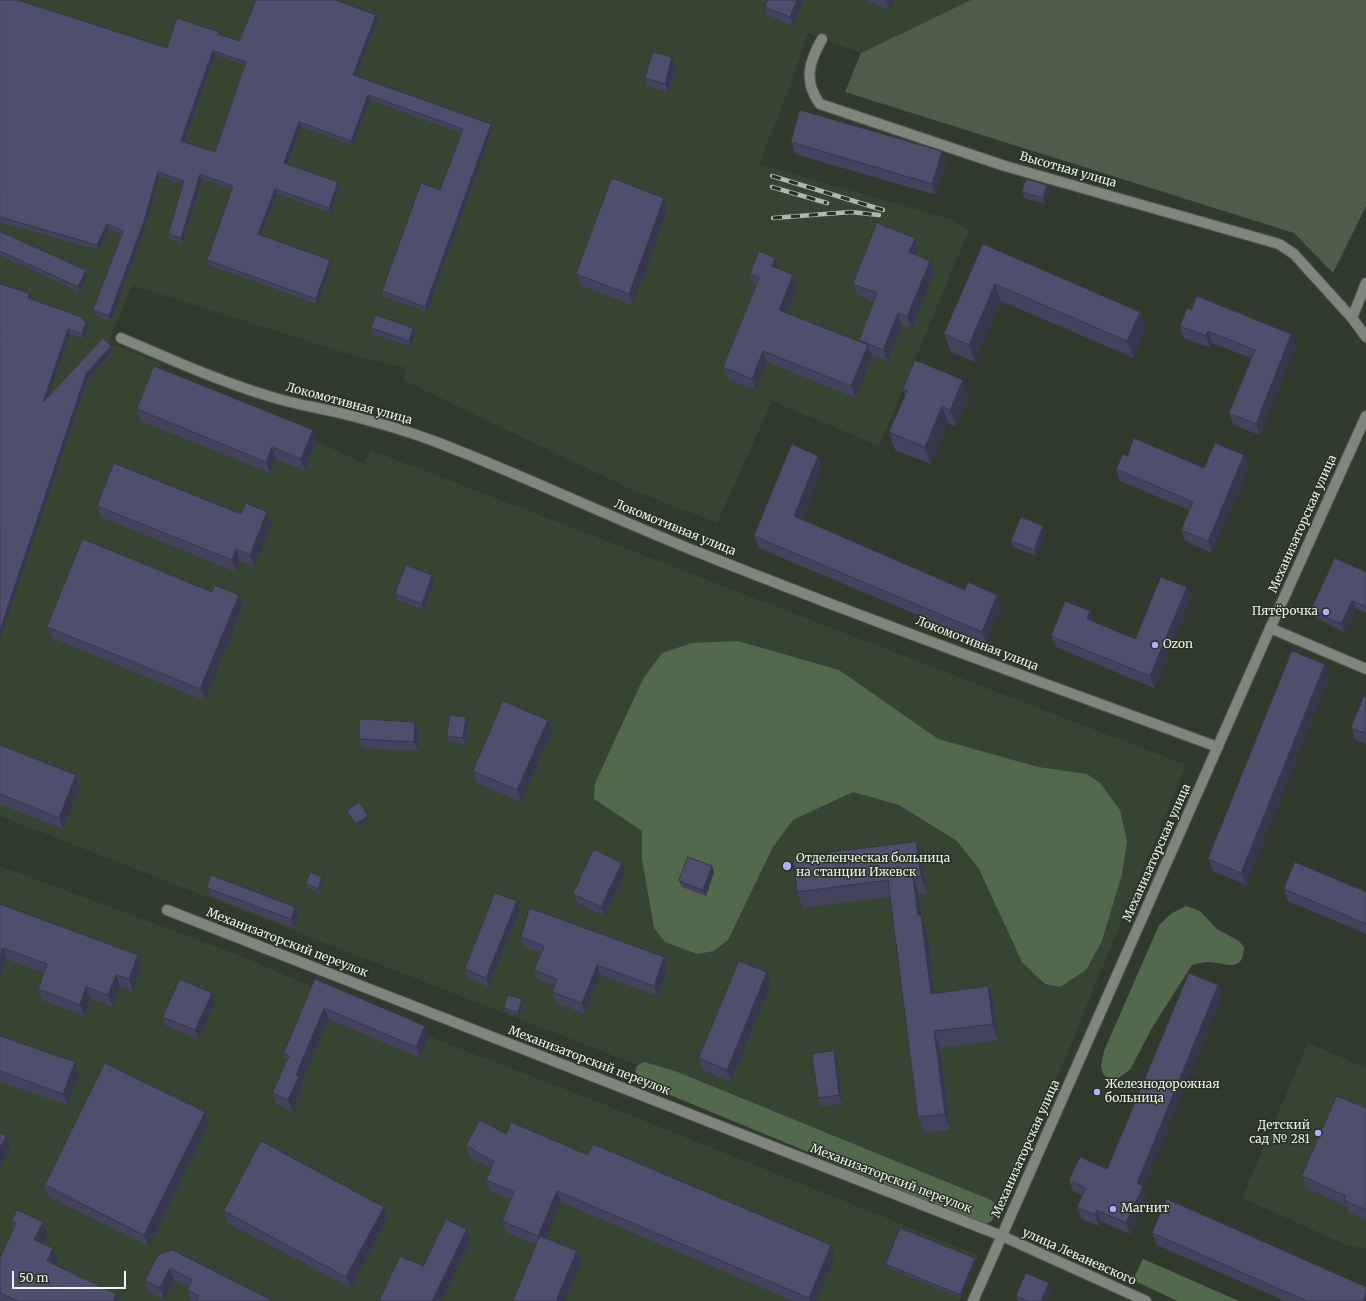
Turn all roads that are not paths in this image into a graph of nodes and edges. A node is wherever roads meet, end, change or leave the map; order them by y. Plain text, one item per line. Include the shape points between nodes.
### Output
1 (822, 39) dead end
2 (1366, 283) edge
3 (1352, 318) junction
4 (1366, 337) edge
5 (121, 338) dead end
6 (1366, 416) edge
7 (1270, 628) junction
8 (1366, 669) edge
9 (1218, 747) junction
10 (167, 910) dead end
11 (1002, 1236) junction
12 (973, 1301) edge
13 (1146, 1301) edge

1 - 3 street, Высотная улица via 810,67 811,90 820,104 1005,166 1279,244 1294,254
2 - 3 street
3 - 4 street, Высотная улица
5 - 9 street, Локомотивная улица via 233,384 286,401 393,427 437,442 630,525 729,564 1027,678
6 - 7 street, Механизаторская улица
7 - 8 street
7 - 9 street, Механизаторская улица
9 - 11 street, Механизаторская улица
10 - 11 street, Механизаторский переулок
11 - 12 street, Механизаторская улица
11 - 13 street, улица Леваневского

